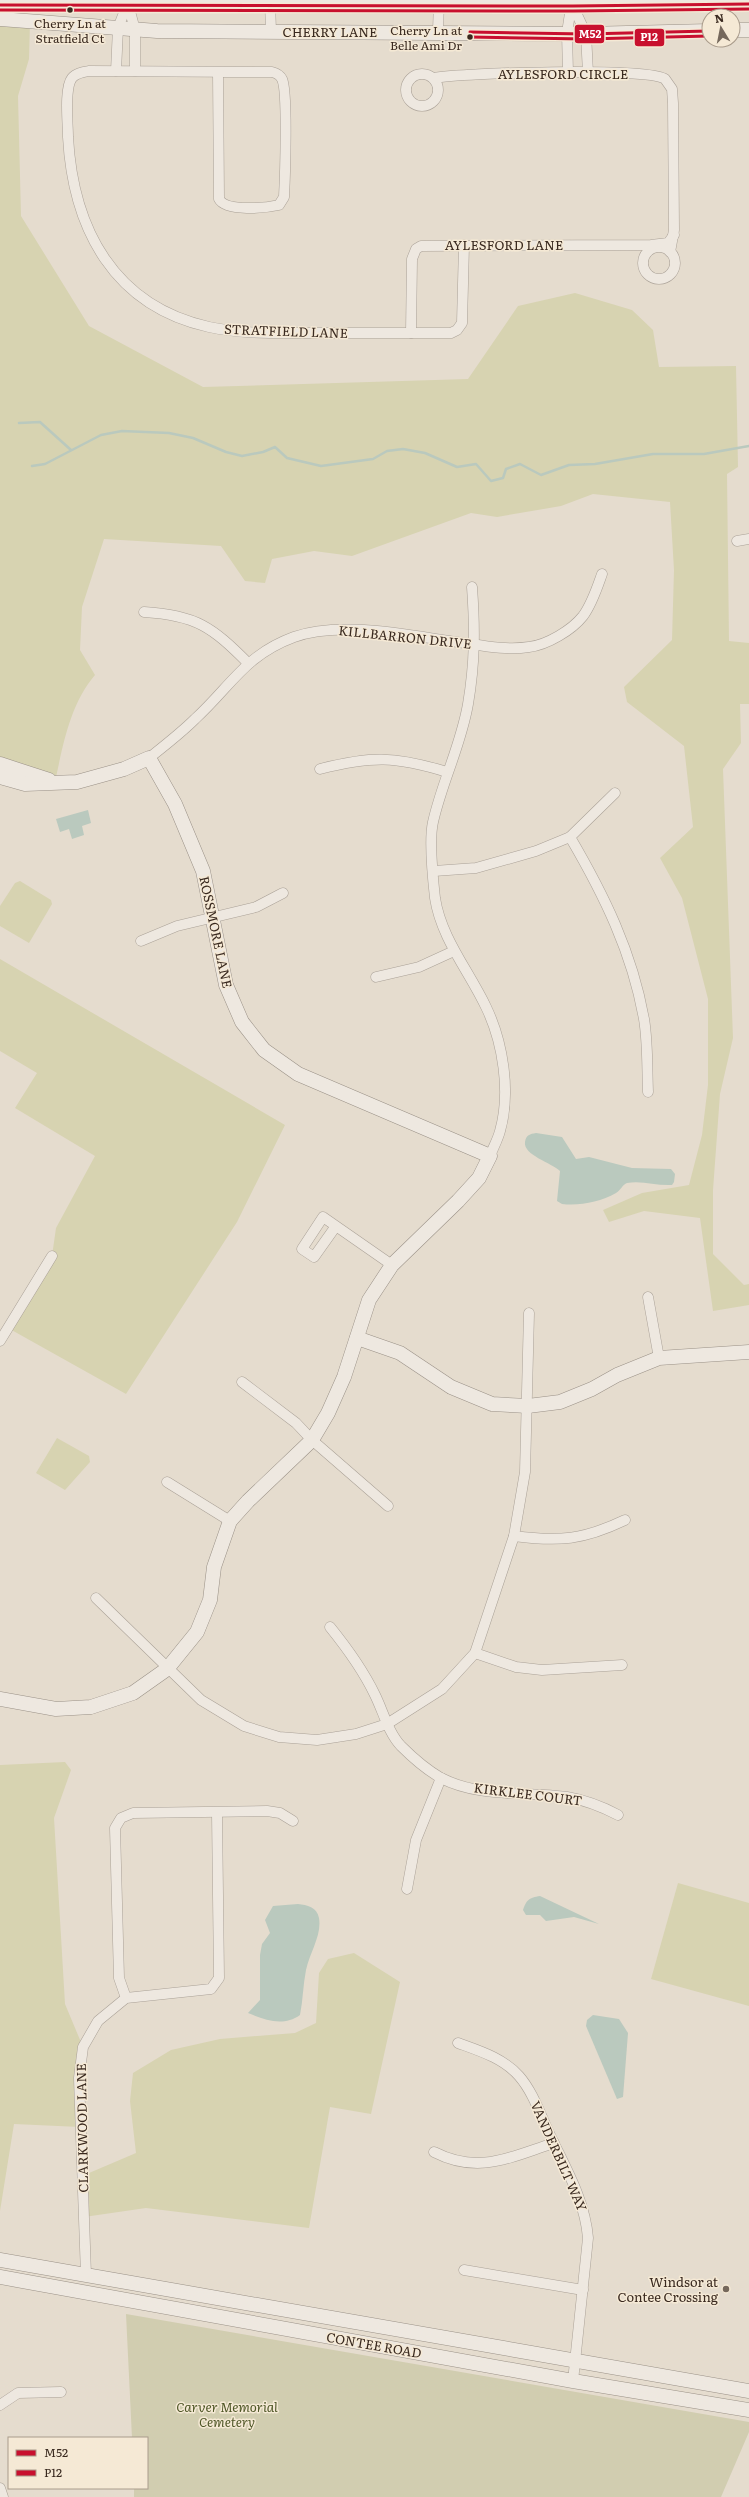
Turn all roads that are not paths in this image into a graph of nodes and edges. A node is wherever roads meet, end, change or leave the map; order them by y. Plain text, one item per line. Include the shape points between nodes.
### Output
1 (127, 2) edge
2 (270, 3) edge
3 (339, 3) edge
4 (439, 3) edge
5 (573, 3) edge
6 (749, 4) edge
7 (0, 5) edge
8 (0, 19) edge
9 (118, 28) junction
10 (135, 30) junction
11 (701, 31) edge
12 (271, 32) junction
13 (438, 32) junction
14 (567, 33) junction
15 (586, 34) junction
16 (116, 71) junction
17 (135, 72) junction
18 (218, 72) junction
19 (568, 73) junction
20 (588, 73) junction
21 (434, 78) dead end
22 (674, 235) junction
23 (464, 245) junction
24 (670, 252) dead end
25 (411, 333) junction
26 (749, 539) edge
27 (737, 540) dead end
28 (602, 574) dead end
29 (472, 586) dead end
30 (144, 612) dead end
31 (476, 645) junction
32 (248, 663) junction
33 (149, 758) junction
34 (0, 764) edge
35 (320, 769) dead end
36 (446, 772) junction
37 (0, 778) edge
38 (56, 782) junction
39 (615, 793) dead end
40 (570, 837) junction
41 (434, 871) junction
42 (283, 892) dead end
43 (211, 918) junction
44 (141, 941) dead end
45 (454, 951) junction
46 (376, 976) dead end
47 (648, 1092) dead end
48 (490, 1156) junction
49 (336, 1226) dead end
50 (52, 1256) dead end
51 (392, 1265) junction
52 (648, 1297) dead end
53 (529, 1313) dead end
54 (357, 1338) junction
55 (0, 1341) edge
56 (749, 1352) edge
57 (659, 1358) junction
58 (242, 1382) dead end
59 (528, 1406) junction
60 (312, 1440) junction
61 (167, 1482) dead end
62 (388, 1506) dead end
63 (625, 1520) dead end
64 (230, 1521) junction
65 (514, 1536) junction
66 (96, 1598) dead end
67 (330, 1627) dead end
68 (475, 1652) junction
69 (622, 1665) dead end
70 (167, 1669) junction
71 (0, 1699) edge
72 (387, 1724) junction
73 (441, 1778) junction
74 (217, 1812) junction
75 (618, 1815) dead end
76 (293, 1821) dead end
77 (407, 1889) dead end
78 (126, 1998) junction
79 (458, 2043) dead end
80 (554, 2143) junction
81 (434, 2152) dead end
82 (0, 2260) edge
83 (464, 2270) dead end
84 (86, 2275) junction
85 (0, 2277) edge
86 (583, 2290) junction
87 (576, 2360) junction
88 (572, 2381) junction
89 (749, 2391) edge
90 (61, 2392) dead end
91 (684, 2399) junction
92 (749, 2403) edge
93 (0, 2405) edge
94 (749, 2410) edge
95 (0, 2488) edge
96 (3, 2497) edge

1 - 2 street, CHERRY LANE
1 - 7 street, CHERRY LANE
1 - 9 street
1 - 10 street
2 - 3 street, CHERRY LANE
2 - 12 street
3 - 4 street, CHERRY LANE
4 - 5 street, CHERRY LANE
4 - 13 street
5 - 6 street, CHERRY LANE
5 - 14 street
5 - 15 street
8 - 9 street, CHERRY LANE
9 - 10 street, CHERRY LANE
9 - 16 street
10 - 12 street, CHERRY LANE
10 - 17 street
11 - 15 street, CHERRY LANE
12 - 13 street, CHERRY LANE
13 - 14 street, CHERRY LANE
14 - 15 street, CHERRY LANE
14 - 19 street
15 - 20 street
16 - 17 street, STRATFIELD LANE
16 - 25 street, STRATFIELD LANE via 89,71 72,78 69,87 68,129 70,165 82,217 90,237 105,259 126,282 155,305 174,315 223,330
17 - 18 street, STRATFIELD LANE
18 - 18 street, STRATFIELD LANE via 272,72 280,76 284,85 285,188 281,203 266,208 230,207 222,204 219,199
19 - 20 street, AYLESFORD CIRCLE
19 - 21 street, AYLESFORD CIRCLE via 473,73
20 - 22 street, AYLESFORD CIRCLE via 647,74 662,77 671,85
22 - 23 street, AYLESFORD LANE via 668,243 652,245
22 - 24 street
23 - 25 street, STRATFIELD LANE via 461,326 450,333
23 - 25 street, AYLESFORD LANE via 423,245 416,249 412,259
26 - 27 street
28 - 31 street, KILLBARRON DRIVE via 583,616 566,631 530,647
29 - 31 street
30 - 32 street via 170,613 190,618 220,634
31 - 32 street, KILLBARRON DRIVE via 360,630 325,629 289,639
31 - 36 street via 468,704 457,748
32 - 33 street, KILLBARRON DRIVE via 196,719
33 - 38 street, KILLBARRON DRIVE via 100,777 77,782
33 - 43 street, ROSSMORE LANE via 175,804 203,870
34 - 38 street, KILLBARRON DRIVE
35 - 36 street via 354,760 383,759 410,761
36 - 41 street via 432,824
37 - 38 street, KILLBARRON DRIVE via 25,784
39 - 40 street
40 - 41 street via 506,861 476,868
40 - 47 street via 600,888 633,969 644,1021
41 - 45 street via 435,899
42 - 43 street via 256,906
43 - 44 street via 177,926
43 - 48 street, ROSSMORE LANE via 226,985 242,1022 264,1050 298,1074
45 - 46 street via 419,967
45 - 48 street via 486,1007 501,1056 505,1104 500,1131
48 - 51 street via 479,1178
49 - 51 street
50 - 55 street
51 - 54 street via 369,1300
52 - 57 street
53 - 59 street
54 - 59 street via 400,1353 451,1387 492,1404
54 - 60 street via 328,1413
56 - 57 street
57 - 59 street via 617,1374 592,1389 560,1402
58 - 60 street via 296,1423
59 - 65 street via 525,1472
60 - 62 street
60 - 64 street
61 - 64 street
63 - 65 street via 601,1531 570,1539 547,1540
64 - 70 street via 214,1567 210,1600 197,1632
65 - 68 street
66 - 70 street
67 - 72 street, KIRKLEE COURT via 355,1659 375,1695
68 - 69 street via 516,1667 542,1670
68 - 72 street via 442,1689
70 - 71 street via 132,1693 91,1707 56,1709
70 - 72 street via 201,1700 244,1726 279,1737 317,1740 356,1734
72 - 73 street, KIRKLEE COURT via 400,1745
73 - 75 street, KIRKLEE COURT via 497,1792 566,1797 598,1805
73 - 77 street via 416,1840
74 - 76 street via 280,1813
74 - 78 street via 219,1978 211,1989
74 - 78 street via 133,1813 121,1818 115,1828 119,1978
78 - 84 street, CLARKWOOD LANE via 98,2021 83,2047 79,2078
79 - 80 street, VANDERBILT WAY via 490,2055 519,2076 530,2092
80 - 81 street via 514,2157 480,2164 464,2164
80 - 86 street, VANDERBILT WAY via 580,2197 587,2221
82 - 84 street, CONTEE ROAD
83 - 86 street
84 - 87 street, CONTEE ROAD
85 - 88 street, CONTEE ROAD
86 - 87 street, VANDERBILT WAY
87 - 88 street, VANDERBILT WAY
87 - 89 street, CONTEE ROAD
88 - 91 street, CONTEE ROAD
90 - 93 street via 18,2393
91 - 92 street via 689,2396 702,2396
91 - 94 street, CONTEE ROAD
95 - 96 street

